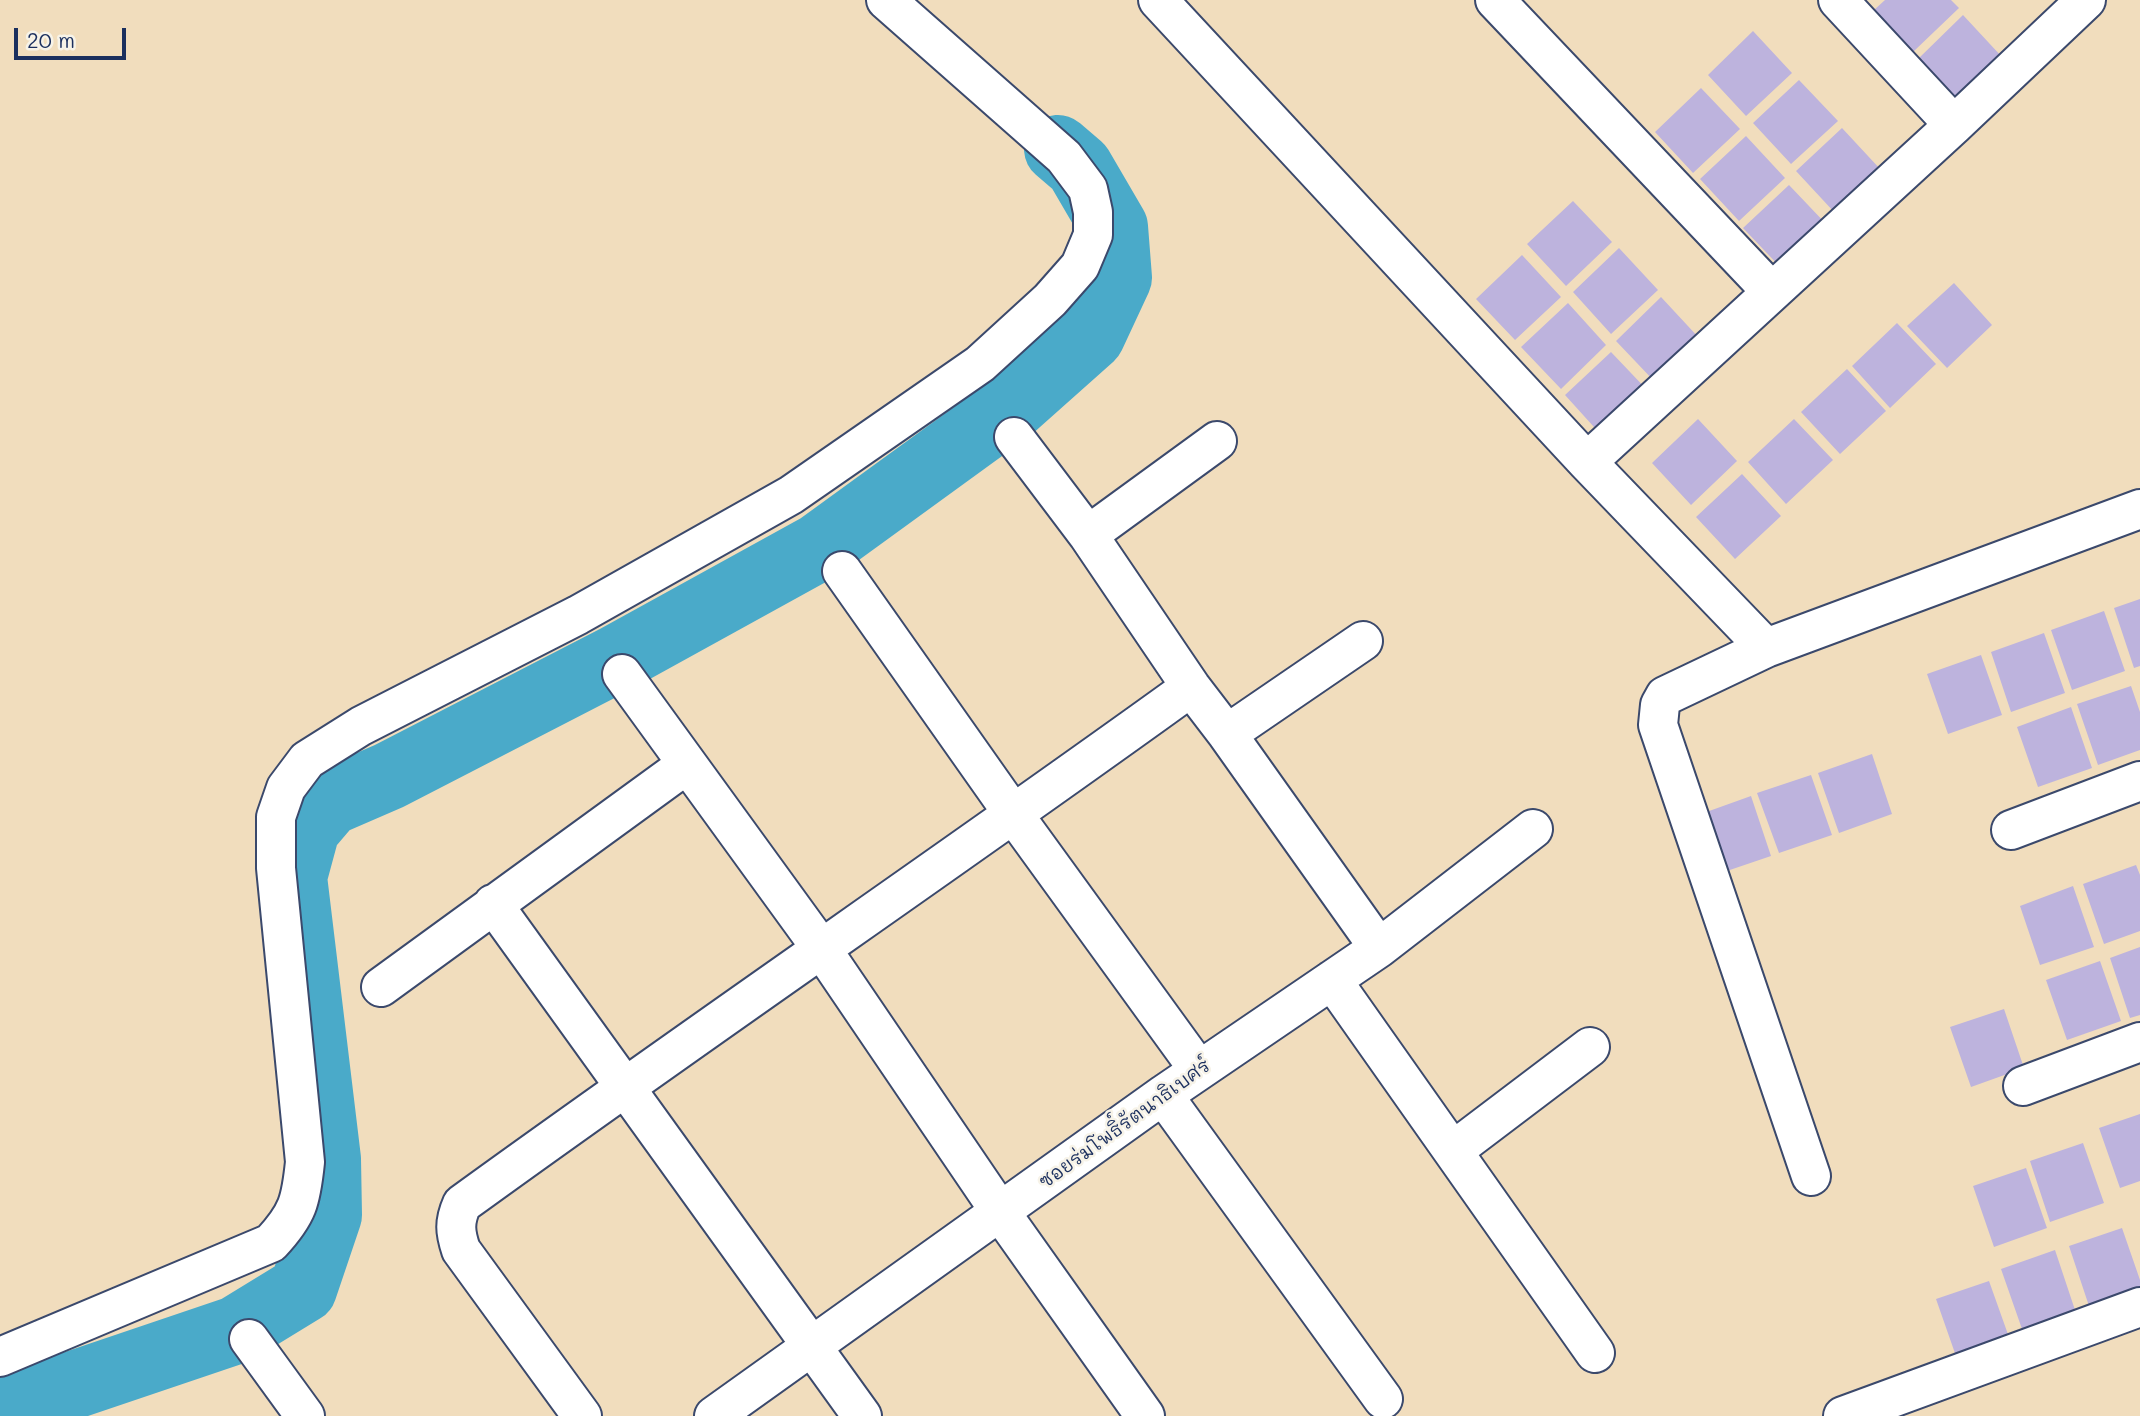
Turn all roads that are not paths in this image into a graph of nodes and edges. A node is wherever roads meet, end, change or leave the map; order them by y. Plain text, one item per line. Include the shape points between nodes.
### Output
1 (886, 0) edge
2 (1158, 0) edge
3 (1495, 0) edge
4 (1838, 0) edge
5 (2086, 0) edge
6 (1954, 125) junction
7 (1772, 292) junction
8 (1014, 437) dead end
9 (1217, 441) dead end
10 (1587, 462) junction
11 (2140, 509) edge
12 (1088, 536) junction
13 (842, 571) dead end
14 (1363, 641) dead end
15 (1766, 648) junction
16 (621, 674) dead end
17 (1191, 687) junction
18 (1227, 734) junction
19 (686, 765) junction
20 (2140, 781) edge
21 (1014, 815) junction
22 (1533, 830) dead end
23 (2011, 830) dead end
24 (494, 904) junction
25 (821, 948) junction
26 (1378, 948) junction
27 (1332, 980) junction
28 (381, 987) dead end
29 (2140, 1042) edge
30 (1590, 1047) dead end
31 (1199, 1070) junction
32 (626, 1085) junction
33 (2023, 1086) dead end
34 (1163, 1095) junction
35 (1454, 1150) junction
36 (1811, 1176) dead end
37 (1001, 1213) junction
38 (2140, 1307) edge
39 (249, 1339) dead end
40 (813, 1347) junction
41 (1595, 1353) dead end
42 (0, 1357) edge
43 (1383, 1399) dead end
44 (305, 1416) edge
45 (582, 1416) edge
46 (714, 1416) edge
47 (862, 1416) edge
48 (1145, 1416) edge
49 (1843, 1416) edge

1 - 42 street via 1064,158 1088,189 1093,235 1080,266 980,364 790,495 578,615 361,726 307,760 286,788 276,817 276,868 304,1162 302,1196 289,1223 271,1243
2 - 10 street
3 - 7 street
4 - 6 street
5 - 6 street
6 - 7 street
7 - 10 street
8 - 12 street
9 - 12 street
10 - 15 street
11 - 15 street
12 - 17 street
13 - 21 street
14 - 18 street
15 - 36 street via 1665,696 1658,724
16 - 19 street
17 - 18 street
17 - 21 street
18 - 26 street
19 - 24 street
19 - 25 street
20 - 23 street
21 - 25 street
21 - 31 street
22 - 26 street, ซอยร่มโพธิ์รัตนาธิเบศร์
24 - 28 street
24 - 32 street
25 - 32 street
25 - 37 street
26 - 27 street, ซอยร่มโพธิ์รัตนาธิเบศร์
27 - 31 street, ซอยร่มโพธิ์รัตนาธิเบศร์
27 - 35 street
29 - 33 street
30 - 35 street
31 - 34 street, ซอยร่มโพธิ์รัตนาธิเบศร์
32 - 40 street
32 - 45 street via 462,1205 456,1219 461,1250
34 - 37 street, ซอยร่มโพธิ์รัตนาธิเบศร์
34 - 43 street
35 - 41 street
37 - 40 street, ซอยร่มโพธิ์รัตนาธิเบศร์
37 - 48 street
38 - 49 street
39 - 44 street
40 - 46 street, ซอยร่มโพธิ์รัตนาธิเบศร์
40 - 47 street

